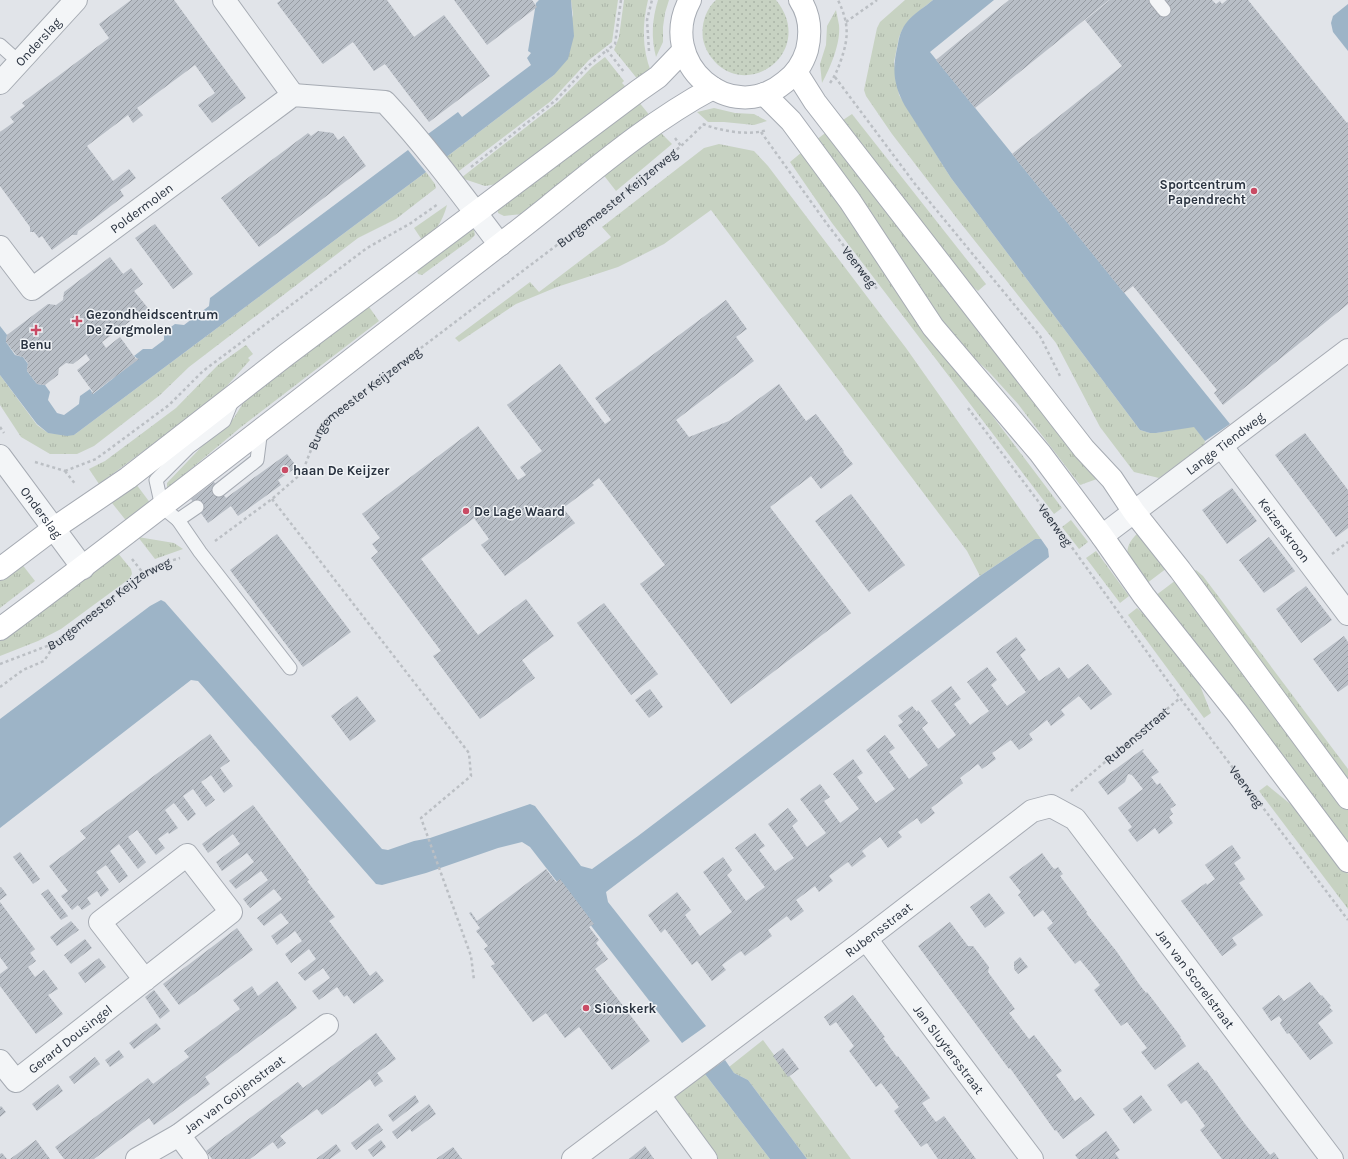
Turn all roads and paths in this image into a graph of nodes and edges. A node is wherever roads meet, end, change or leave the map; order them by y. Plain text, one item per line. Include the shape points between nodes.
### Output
1 (76, 0) edge
2 (690, 0) edge
3 (838, 0) edge
4 (877, 0) edge
5 (226, 1) edge
6 (809, 4) edge
7 (846, 22) junction
8 (0, 45) edge
9 (607, 50) dead end
10 (684, 51) junction
11 (19, 62) junction
12 (796, 72) junction
13 (835, 77) dead end
14 (0, 83) edge
15 (713, 88) junction
16 (764, 94) junction
17 (293, 95) junction
18 (761, 132) joint
19 (452, 181) junction
20 (476, 213) junction
21 (500, 245) junction
22 (0, 247) edge
23 (879, 292) dead end
24 (1348, 350) edge
25 (234, 395) junction
26 (964, 403) dead end
27 (261, 429) junction
28 (1222, 446) junction
29 (0, 456) edge
30 (65, 471) dead end
31 (219, 490) dead end
32 (272, 499) junction
33 (162, 506) junction
34 (197, 507) dead end
35 (1134, 512) junction
36 (178, 520) junction
37 (53, 529) junction
38 (1102, 536) junction
39 (200, 552) junction
40 (83, 568) junction
41 (0, 569) edge
42 (1348, 614) edge
43 (0, 629) edge
44 (55, 643) junction
45 (0, 664) edge
46 (290, 668) dead end
47 (0, 687) edge
48 (1180, 698) junction
49 (1348, 798) edge
50 (1051, 806) junction
51 (1348, 861) edge
52 (1348, 920) edge
53 (866, 939) junction
54 (144, 980) junction
55 (474, 980) dead end
56 (327, 1025) dead end
57 (0, 1061) edge
58 (659, 1095) junction
59 (179, 1135) junction
60 (138, 1159) edge
61 (197, 1159) edge
62 (573, 1159) edge
63 (706, 1159) edge
64 (1032, 1159) edge
65 (1332, 1159) edge

1 - 11 street, Onderslag
2 - 10 main road via 682,20 681,36
3 - 7 path
4 - 7 path
5 - 17 street
6 - 12 main road via 808,44
7 - 13 path via 848,35
8 - 11 lane
9 - 19 path via 556,100
10 - 15 main road via 695,73
10 - 20 main road via 658,77
11 - 14 street, Onderslag
12 - 16 main road via 781,85
12 - 35 main road via 815,102 1084,450 1112,479
15 - 16 main road via 738,97
15 - 21 main road via 661,120 604,161
16 - 38 main road, Veerweg via 790,121 850,201 933,327 1040,453
17 - 19 street via 385,102 408,126
17 - 22 street, Poldermolen via 32,289
18 - 23 path, Veerweg
18 - 32 path, Burgemeester Keijzerweg via 736,132 704,124 598,214 327,419 318,432 302,473
19 - 20 street
19 - 30 path via 411,223 367,248 203,371 169,405 96,459
20 - 21 street
20 - 25 main road
21 - 27 main road
24 - 28 street, Lange Tiendweg
25 - 33 lane via 224,421 189,447 156,480
25 - 37 main road via 128,478
26 - 48 path, Veerweg via 1053,521
27 - 31 lane via 257,460
27 - 33 main road
28 - 35 street, Lange Tiendweg
28 - 42 street, Keizerskroon
29 - 37 street, Onderslag
32 - 39 path, Burgemeester Keijzerweg
32 - 55 path via 468,753 471,776 421,818 472,956
33 - 36 lane
33 - 40 main road
34 - 36 lane
35 - 38 street, Lange Tiendweg
35 - 49 main road via 1180,570
36 - 39 lane
37 - 40 street, Onderslag
37 - 41 main road
38 - 51 main road, Veerweg via 1144,596
39 - 44 path, Burgemeester Keijzerweg via 167,562 143,573
39 - 46 lane
40 - 43 main road
44 - 45 path, Burgemeester Keijzerweg
44 - 47 path via 44,661 23,670
48 - 50 path, Rubensstraat
48 - 52 path, Veerweg
50 - 53 street, Rubensstraat via 1032,811
50 - 65 street, Jan van Scorelstraat via 1074,819
53 - 58 street, Rubensstraat
53 - 64 street, Jan Sluytersstraat
54 - 54 street, Gerard Dousingel via 100,922 187,854 231,912
54 - 57 street, Gerard Dousingel via 16,1082
56 - 59 street, Jan van Goijenstraat
58 - 62 street, Rubensstraat
58 - 63 street
59 - 60 street, Jan van Goijenstraat
59 - 61 street

